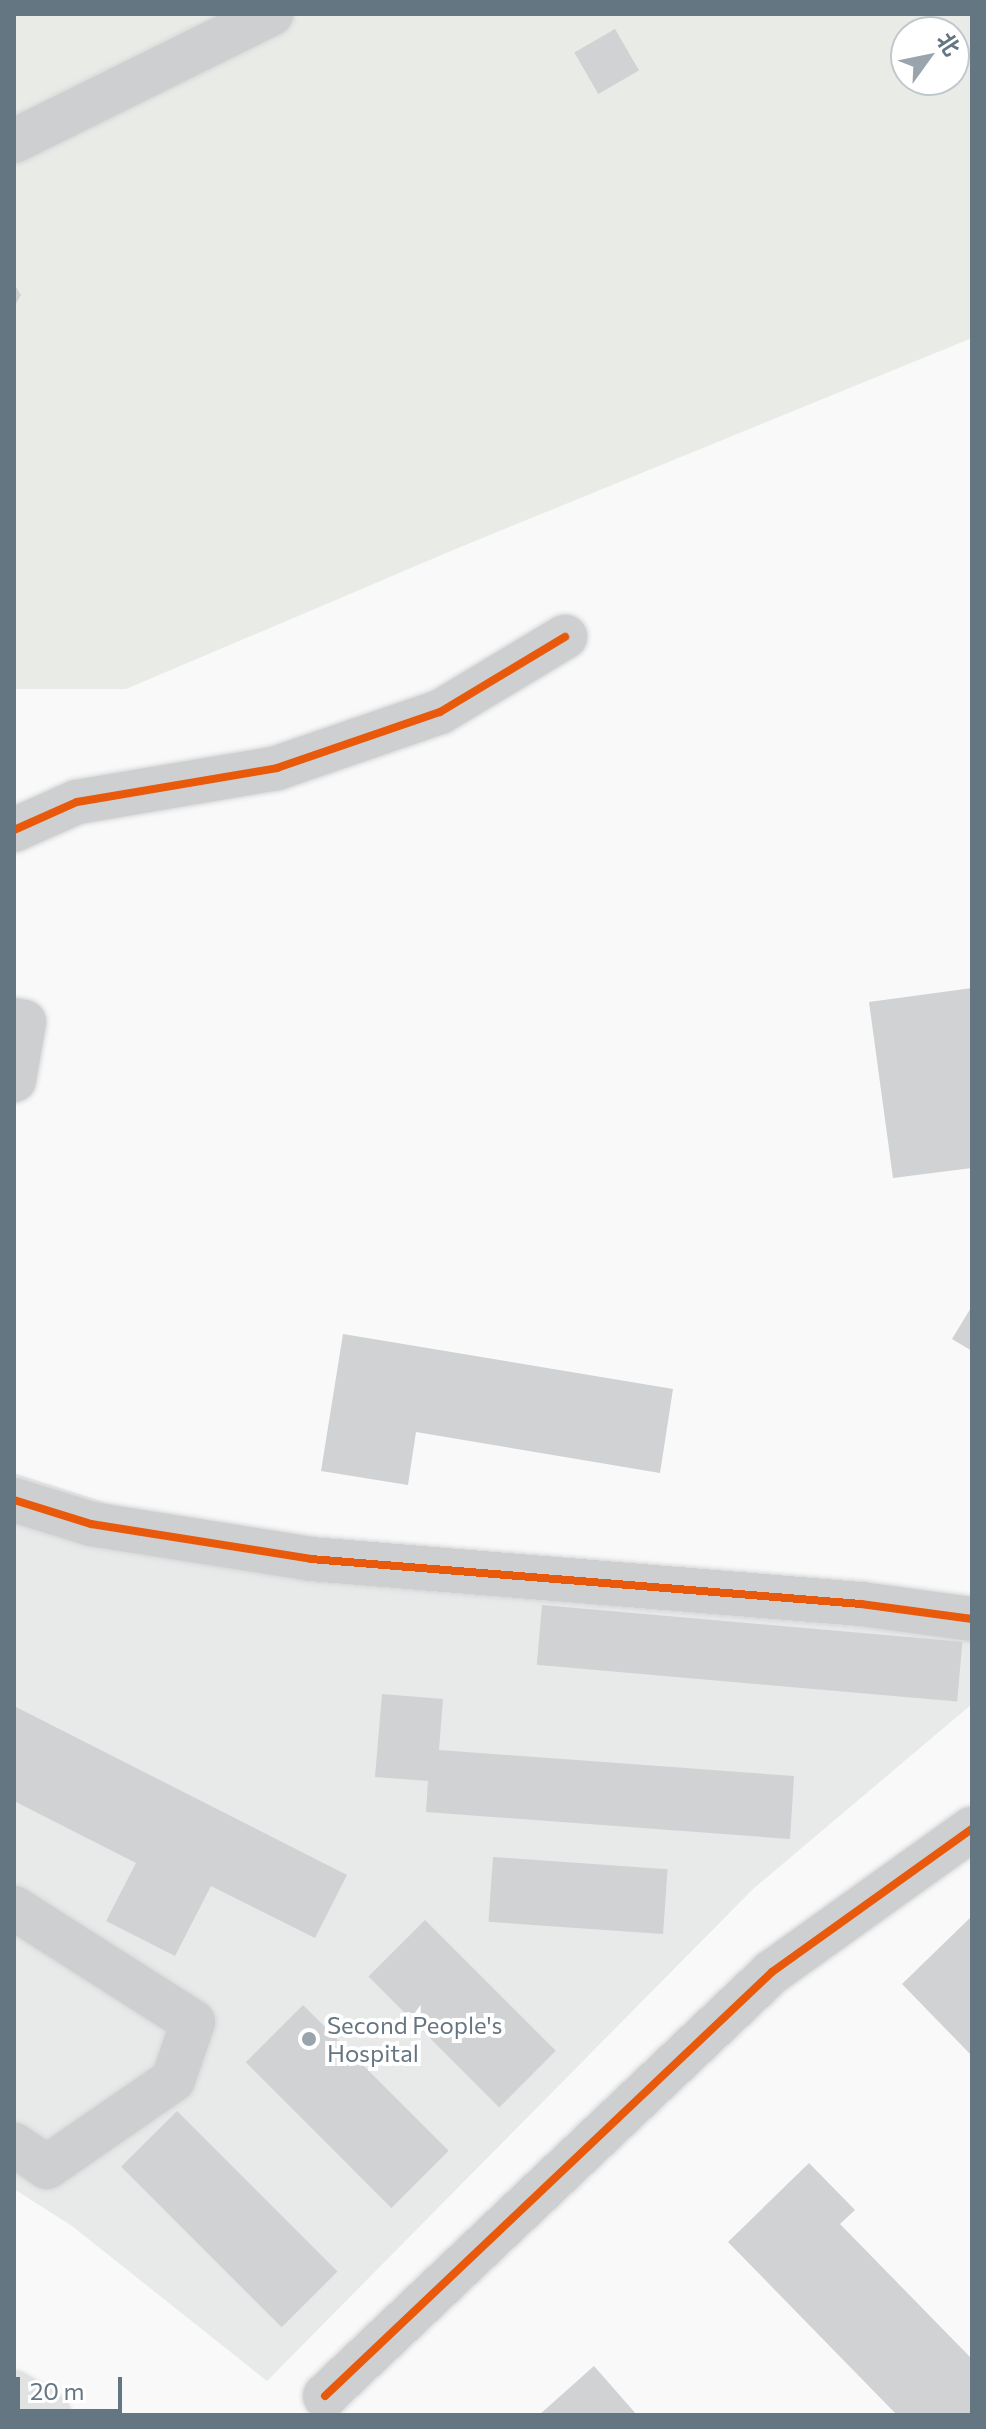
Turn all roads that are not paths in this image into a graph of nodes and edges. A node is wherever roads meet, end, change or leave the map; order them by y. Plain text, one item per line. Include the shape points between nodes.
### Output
1 (271, 14) edge
2 (14, 141) edge
3 (565, 637) dead end
4 (14, 830) edge
5 (14, 1020) edge
6 (14, 1080) edge
7 (14, 1500) edge
8 (972, 1619) edge
9 (972, 1829) edge
10 (14, 1908) edge
11 (14, 2145) edge
12 (14, 2394) edge
13 (325, 2396) dead end
14 (48, 2415) edge

1 - 2 street
3 - 4 street via 440,712 277,768 77,802
5 - 6 street via 24,1022
7 - 8 street via 91,1524 311,1559 861,1604
9 - 13 street via 772,1972
10 - 11 street via 193,2022 173,2080 47,2167
12 - 14 main road

